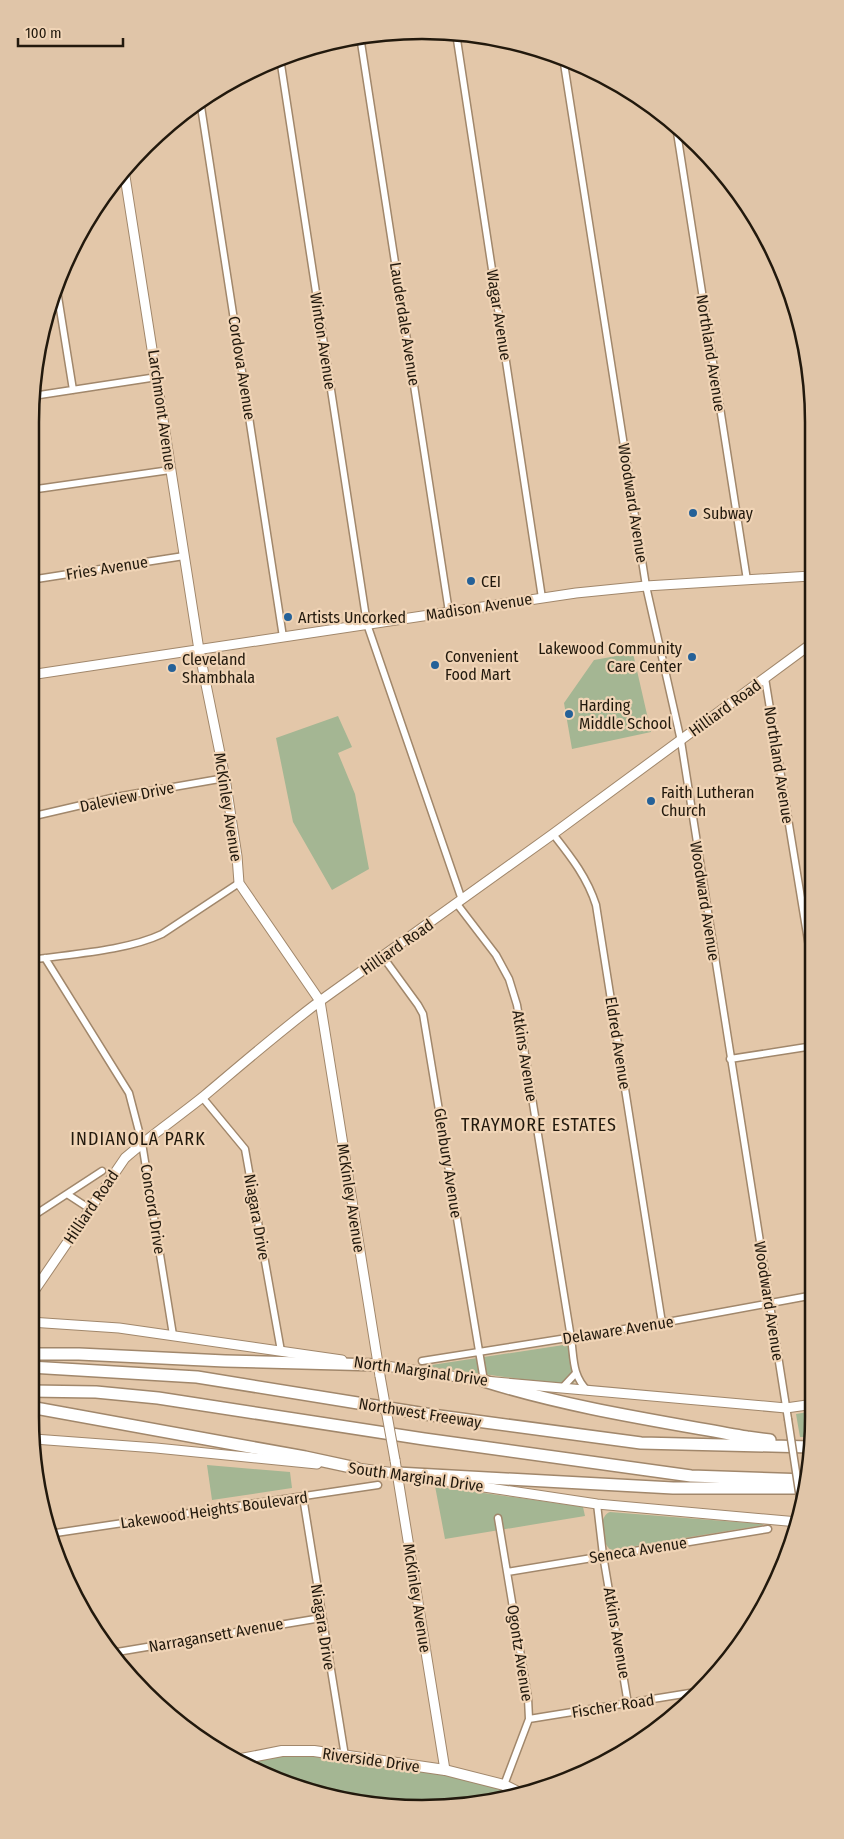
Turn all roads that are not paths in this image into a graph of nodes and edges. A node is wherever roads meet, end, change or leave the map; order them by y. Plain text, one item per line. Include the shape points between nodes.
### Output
1 (457, 41) edge
2 (361, 44) edge
3 (281, 66) edge
4 (564, 66) edge
5 (201, 109) edge
6 (678, 136) edge
7 (126, 180) edge
8 (59, 300) edge
9 (157, 378) junction
10 (73, 390) junction
11 (40, 395) edge
12 (170, 470) junction
13 (39, 489) edge
14 (184, 556) junction
15 (805, 576) edge
16 (39, 579) edge
17 (747, 580) junction
18 (646, 586) junction
19 (542, 598) junction
20 (449, 612) junction
21 (366, 624) junction
22 (283, 637) junction
23 (805, 649) edge
24 (199, 650) junction
25 (39, 671) edge
26 (765, 678) junction
27 (681, 741) junction
28 (225, 778) junction
29 (39, 815) edge
30 (554, 834) junction
31 (239, 883) junction
32 (460, 902) junction
33 (805, 927) edge
34 (383, 957) junction
35 (45, 958) junction
36 (39, 959) edge
37 (320, 1001) junction
38 (805, 1047) edge
39 (730, 1059) junction
40 (202, 1097) junction
41 (142, 1143) junction
42 (102, 1171) dead end
43 (67, 1194) junction
44 (90, 1209) junction
45 (39, 1212) edge
46 (39, 1284) edge
47 (805, 1297) edge
48 (769, 1304) junction
49 (39, 1323) edge
50 (662, 1323) junction
51 (173, 1335) junction
52 (572, 1338) junction
53 (281, 1351) junction
54 (480, 1352) junction
55 (39, 1354) edge
56 (422, 1361) dead end
57 (39, 1368) edge
58 (379, 1370) junction
59 (576, 1373) junction
60 (484, 1381) junction
61 (563, 1387) junction
62 (39, 1391) edge
63 (588, 1391) junction
64 (805, 1405) edge
65 (786, 1408) junction
66 (39, 1409) edge
67 (40, 1439) edge
68 (804, 1442) edge
69 (804, 1447) edge
70 (356, 1468) junction
71 (397, 1473) junction
72 (800, 1480) edge
73 (378, 1485) dead end
74 (799, 1488) edge
75 (798, 1489) edge
76 (303, 1497) junction
77 (597, 1504) junction
78 (498, 1518) dead end
79 (790, 1521) edge
80 (768, 1529) dead end
81 (57, 1533) edge
82 (603, 1555) junction
83 (507, 1572) junction
84 (321, 1618) junction
85 (119, 1652) edge
86 (687, 1694) edge
87 (628, 1704) junction
88 (529, 1719) junction
89 (345, 1756) junction
90 (246, 1758) edge
91 (445, 1770) junction
92 (504, 1785) junction
93 (512, 1789) edge

1 - 19 street, Wagar Avenue
2 - 20 street, Lauderdale Avenue
3 - 21 street, Winton Avenue
4 - 18 street, Woodward Avenue
5 - 22 street, Cordova Avenue
6 - 17 street, Northland Avenue
7 - 9 main road, Larchmont Avenue
8 - 10 street
9 - 10 street
9 - 12 main road, Larchmont Avenue
10 - 11 street
12 - 13 street
12 - 14 main road, Larchmont Avenue
14 - 16 street, Fries Avenue
14 - 24 main road, Larchmont Avenue
15 - 17 main road, Madison Avenue
17 - 18 main road, Madison Avenue
18 - 19 main road, Madison Avenue
18 - 27 street, Woodward Avenue
19 - 20 main road, Madison Avenue
20 - 21 main road, Madison Avenue
21 - 22 main road, Madison Avenue
21 - 32 street, Atkins Avenue
22 - 24 main road, Madison Avenue
23 - 26 main road, Hilliard Road
24 - 25 main road, Madison Avenue
24 - 28 main road, McKinley Avenue
26 - 27 main road, Hilliard Road
26 - 33 street, Northland Avenue
27 - 30 main road, Hilliard Road
27 - 39 street, Woodward Avenue
28 - 29 street, Daleview Drive via 116,797
28 - 31 main road, McKinley Avenue
30 - 32 main road, Hilliard Road
30 - 50 street, Eldred Avenue via 582,872 596,905
31 - 35 street via 149,940
31 - 37 main road, McKinley Avenue
32 - 34 main road, Hilliard Road
32 - 52 street, Atkins Avenue via 496,955 517,1004
34 - 37 main road, Hilliard Road
34 - 54 street, Glenbury Avenue via 423,1014
35 - 36 street
35 - 41 street, Concord Drive via 123,1079 132,1100
37 - 40 main road, Hilliard Road
37 - 58 main road, McKinley Avenue
38 - 39 street
39 - 48 street, Woodward Avenue
40 - 41 main road, Hilliard Road
40 - 53 street, Niagara Drive via 245,1149
41 - 44 main road, Hilliard Road via 125,1158
41 - 51 street, Concord Drive
42 - 43 street
43 - 44 street
43 - 45 street
44 - 46 main road, Hilliard Road
47 - 48 street, Delaware Avenue
48 - 50 street, Delaware Avenue
48 - 65 street, Woodward Avenue
49 - 51 main road, North Marginal Drive
50 - 52 street, Delaware Avenue
51 - 53 main road, North Marginal Drive
52 - 54 street, Delaware Avenue
52 - 59 street, Atkins Avenue
53 - 58 main road, North Marginal Drive
54 - 56 street, Delaware Avenue
54 - 60 street, Glenbury Avenue
55 - 58 highway
57 - 69 highway, Northwest Freeway via 197,1377 432,1416 641,1443
58 - 60 main road, North Marginal Drive
58 - 71 main road, McKinley Avenue, bridge
59 - 61 street
59 - 63 street, Atkins Avenue
60 - 61 main road, North Marginal Drive
60 - 68 highway via 594,1409 747,1437
61 - 63 main road, North Marginal Drive
62 - 72 highway, Northwest Freeway via 158,1398 691,1476
63 - 65 main road, North Marginal Drive
64 - 65 main road, North Marginal Drive
65 - 75 street, Woodward Avenue, bridge
66 - 70 highway
67 - 70 main road, South Marginal Drive
70 - 71 main road, South Marginal Drive
71 - 74 highway via 673,1488
71 - 77 main road, South Marginal Drive
71 - 91 main road, McKinley Avenue
73 - 76 street, Lakewood Heights Boulevard
76 - 81 street, Lakewood Heights Boulevard
76 - 84 street, Niagara Drive
77 - 79 main road, South Marginal Drive
77 - 82 street, Atkins Avenue
78 - 83 street, Ogontz Avenue
80 - 82 street, Seneca Avenue
82 - 83 street, Seneca Avenue
82 - 87 street, Atkins Avenue
83 - 88 street, Ogontz Avenue
84 - 85 street, Narragansett Avenue
84 - 89 street, Niagara Drive
86 - 87 street, Fischer Road
87 - 88 street, Fischer Road
88 - 92 street, Ogontz Avenue
89 - 90 main road, Riverside Drive via 314,1751 282,1751
89 - 91 main road, Riverside Drive
91 - 92 main road, Riverside Drive
92 - 93 main road, Riverside Drive

